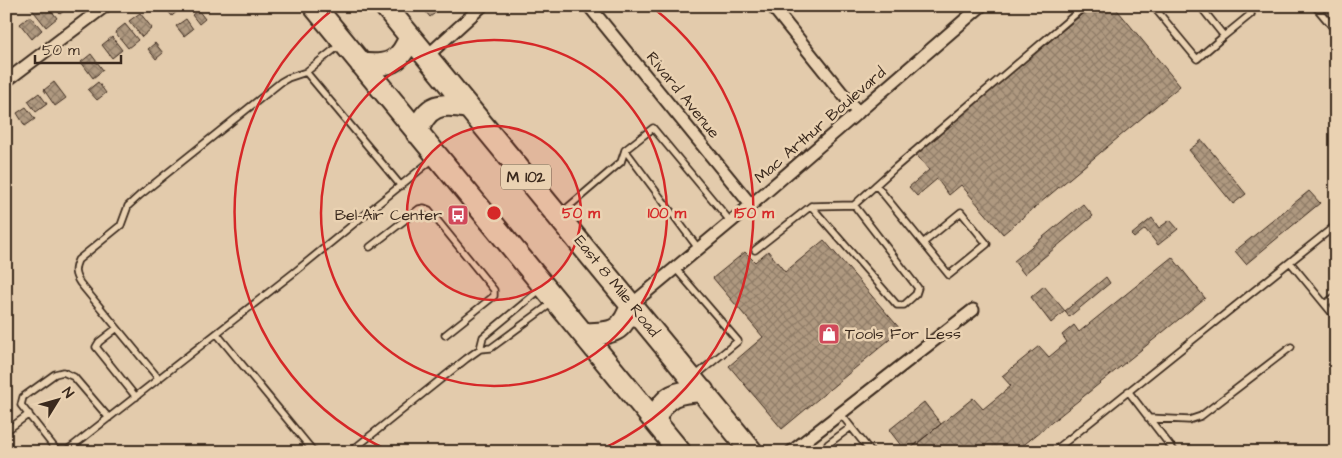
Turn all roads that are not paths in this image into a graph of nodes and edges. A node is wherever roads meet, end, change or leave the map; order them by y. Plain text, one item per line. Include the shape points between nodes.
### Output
1 (105, 6) edge
2 (314, 6) edge
3 (386, 6) edge
4 (482, 6) edge
5 (589, 6) edge
6 (772, 6) edge
7 (981, 6) edge
8 (1085, 6) edge
9 (1153, 6) edge
10 (1200, 6) edge
11 (1245, 6) edge
12 (1315, 6) edge
13 (1336, 31) edge
14 (1224, 36) junction
15 (410, 37) junction
16 (343, 42) junction
17 (426, 56) junction
18 (361, 64) junction
19 (306, 72) junction
20 (6, 81) edge
21 (469, 108) junction
22 (858, 113) junction
23 (417, 133) junction
24 (624, 150) junction
25 (436, 156) junction
26 (876, 185) junction
27 (401, 186) junction
28 (751, 205) junction
29 (854, 205) junction
30 (811, 206) junction
31 (559, 216) junction
32 (731, 222) junction
33 (1336, 225) edge
34 (923, 243) junction
35 (370, 247) dead end
36 (698, 248) junction
37 (755, 250) dead end
38 (1290, 262) junction
39 (675, 268) junction
40 (550, 293) junction
41 (1336, 296) edge
42 (632, 304) junction
43 (1324, 304) junction
44 (973, 310) dead end
45 (1336, 318) edge
46 (117, 328) junction
47 (217, 334) junction
48 (584, 334) junction
49 (445, 335) dead end
50 (1291, 347) dead end
51 (480, 349) junction
52 (159, 379) junction
53 (698, 385) junction
54 (1128, 391) junction
55 (136, 397) junction
56 (840, 413) junction
57 (29, 414) junction
58 (109, 418) junction
59 (1148, 418) junction
60 (655, 420) junction
61 (851, 426) junction
62 (6, 431) edge
63 (58, 452) edge
64 (65, 452) edge
65 (314, 452) edge
66 (350, 452) edge
67 (680, 452) edge
68 (752, 452) edge
69 (791, 452) edge
70 (828, 452) edge
71 (871, 452) edge
72 (1053, 452) edge
73 (1175, 452) edge

1 - 20 street
2 - 16 highway
3 - 15 highway, East 8 Mile Road / M 102
4 - 17 street
5 - 28 street, Rivard Avenue
6 - 22 street
7 - 22 street, Mac Arthur Boulevard
8 - 26 lane
9 - 14 lane via 1197,59
10 - 14 lane
11 - 14 lane via 1251,14
12 - 13 lane
15 - 17 highway, East 8 Mile Road / M 102
15 - 18 highway via 402,55 391,63
16 - 18 highway
16 - 19 lane
17 - 21 highway, East 8 Mile Road / M 102
18 - 23 highway
19 - 27 lane
19 - 46 lane via 280,82 140,194 128,206 121,225 78,260 75,276
21 - 23 highway via 452,105 436,108 424,117
21 - 31 highway, East 8 Mile Road / M 102
22 - 28 street, Mac Arthur Boulevard
23 - 25 highway
24 - 31 lane via 620,162
24 - 32 lane via 653,128
24 - 36 lane
25 - 27 lane
25 - 40 highway
26 - 29 lane
26 - 34 lane
27 - 47 lane
28 - 32 street, Mac Arthur Boulevard
29 - 30 lane
29 - 30 lane via 918,288 904,305 897,305
30 - 37 lane
31 - 42 highway, East 8 Mile Road / M 102
32 - 36 street, Mac Arthur Boulevard
33 - 38 lane
34 - 34 lane via 949,275 987,244 961,212
35 - 49 lane via 418,209 429,210 494,290 494,296
36 - 39 street, Mac Arthur Boulevard
38 - 43 lane
38 - 54 lane
39 - 42 street, Mac Arthur Boulevard
39 - 53 lane via 738,341
40 - 48 highway
40 - 51 lane via 491,348
40 - 51 lane via 483,337
41 - 43 lane
42 - 48 highway via 620,327 603,333
42 - 53 highway, East 8 Mile Road / M 102
43 - 45 lane
44 - 56 street
46 - 52 lane
46 - 55 lane via 96,347
47 - 52 lane
47 - 65 lane
48 - 60 highway
50 - 59 lane via 1201,416 1189,420
51 - 66 lane
52 - 55 lane
53 - 60 highway via 667,399
53 - 68 highway, East 8 Mile Road / M 102
54 - 59 lane
54 - 72 lane
55 - 58 lane
56 - 61 lane
56 - 69 street
57 - 58 lane via 21,405 23,398 55,374 64,372 74,377
57 - 62 lane
57 - 63 lane
58 - 64 lane
59 - 73 lane
60 - 67 highway
61 - 70 lane via 828,444
61 - 71 lane

